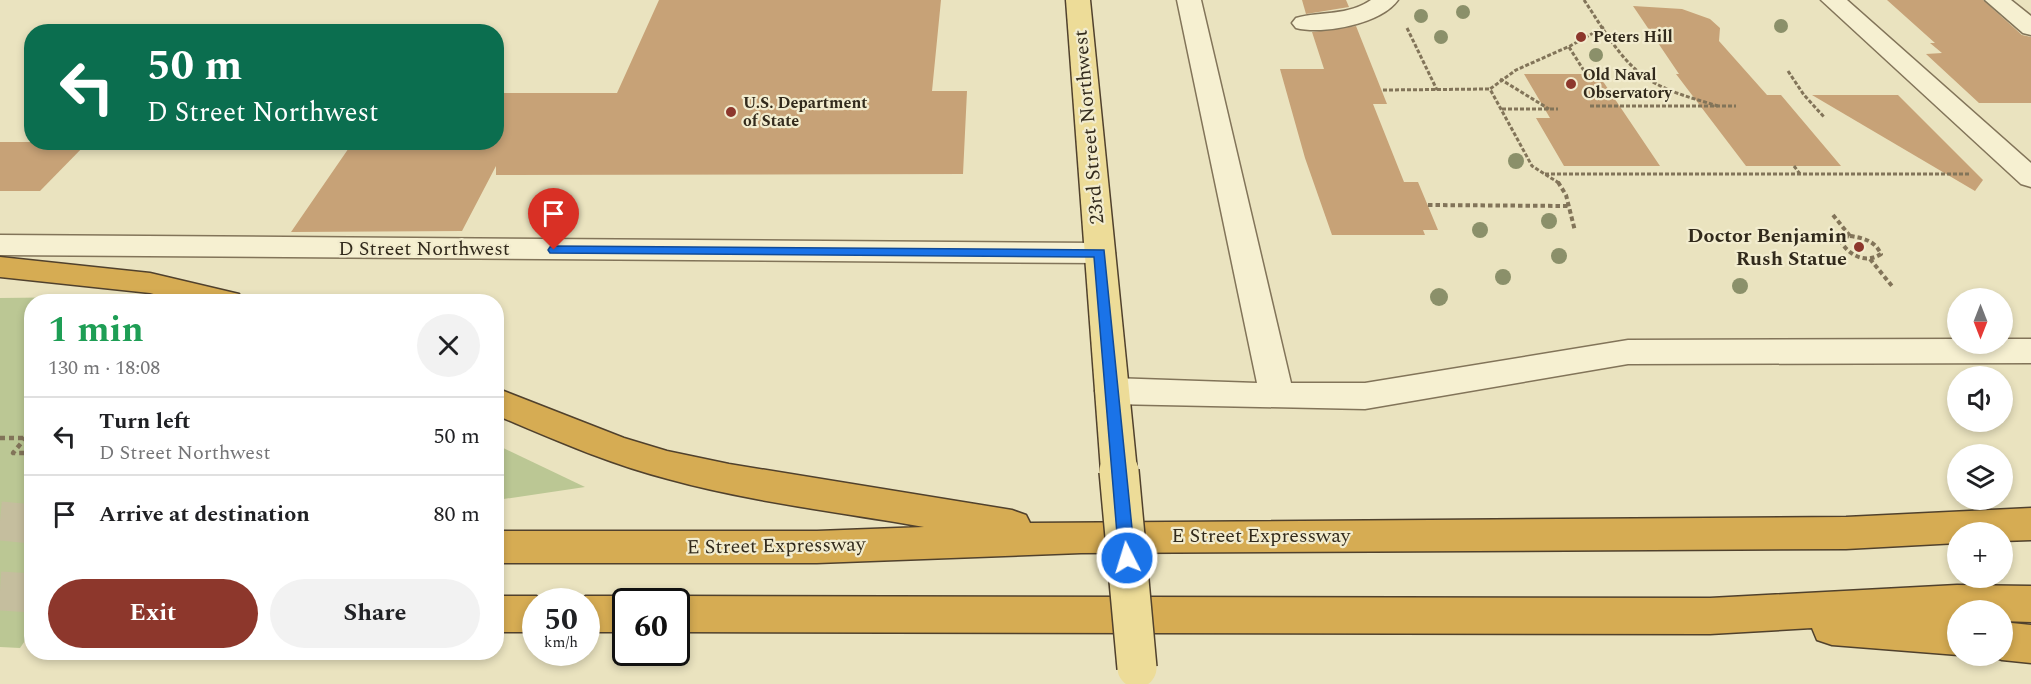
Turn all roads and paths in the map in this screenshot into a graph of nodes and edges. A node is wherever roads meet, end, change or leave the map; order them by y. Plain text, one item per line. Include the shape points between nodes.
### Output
1 (1078, 0) edge
2 (1189, 0) edge
3 (1386, 0) edge
4 (1584, 0) edge
5 (1833, 0) edge
6 (1997, 0) edge
7 (1402, 20) dead end
8 (1304, 23) dead end
9 (1604, 27) junction
10 (2031, 28) edge
11 (1569, 47) junction
12 (1788, 71) dead end
13 (1586, 74) dead end
14 (1500, 79) junction
15 (1490, 89) junction
16 (1383, 90) dead end
17 (1437, 90) junction
18 (1590, 106) dead end
19 (1718, 106) junction
20 (1736, 106) dead end
21 (1502, 109) junction
22 (1549, 109) junction
23 (1558, 109) dead end
24 (1824, 117) dead end
25 (1794, 166) dead end
26 (1545, 174) junction
27 (1801, 174) junction
28 (1976, 174) dead end
29 (2031, 178) edge
30 (1428, 205) dead end
31 (1569, 206) junction
32 (1833, 215) dead end
33 (1575, 231) dead end
34 (1850, 236) junction
35 (0, 245) edge
36 (1100, 253) junction
37 (1870, 259) junction
38 (0, 267) edge
39 (1892, 286) dead end
40 (195, 294) edge
41 (2031, 351) edge
42 (1112, 391) junction
43 (1277, 396) junction
44 (504, 404) edge
45 (0, 438) edge
46 (24, 438) edge
47 (24, 439) edge
48 (24, 453) edge
49 (2031, 524) edge
50 (1846, 533) junction
51 (1082, 537) junction
52 (1947, 540) edge
53 (2013, 545) edge
54 (2031, 546) edge
55 (504, 547) edge
56 (2031, 604) edge
57 (504, 614) edge
58 (522, 614) edge
59 (690, 614) edge
60 (1710, 616) junction
61 (1947, 636) edge
62 (2013, 642) edge
63 (2031, 644) edge
64 (1138, 676) edge

1 - 36 main road, 23rd Street Northwest
2 - 43 lane
3 - 8 lane via 1378,8 1350,20
4 - 9 path
5 - 29 lane
6 - 10 lane
7 - 17 path
9 - 11 path
9 - 19 path via 1642,75
11 - 13 path
11 - 14 path
12 - 24 path
14 - 15 path
14 - 22 path
15 - 17 path
15 - 21 path
16 - 17 path
18 - 19 path
19 - 20 path
21 - 22 path
21 - 26 path via 1532,166
22 - 23 path
25 - 27 path
26 - 27 path
26 - 31 path via 1558,182
27 - 28 path
30 - 31 path
31 - 33 path
32 - 34 path
34 - 37 path via 1841,242 1845,250
34 - 37 path via 1878,247 1881,254
35 - 36 lane, D Street Northwest
36 - 42 main road, 23rd Street Northwest
37 - 39 path
38 - 40 highway via 150,283
41 - 43 lane via 1628,352 1365,396
42 - 43 lane
42 - 64 main road, 23rd Street Northwest, bridge
44 - 51 highway via 614,449 718,476
45 - 46 path
47 - 48 path via 13,453
49 - 50 highway
50 - 51 highway, E Street Expressway
50 - 52 highway
51 - 55 highway, E Street Expressway via 817,548
53 - 54 highway
56 - 60 highway via 1957,603
57 - 58 highway
59 - 60 highway
60 - 61 highway
62 - 63 highway

